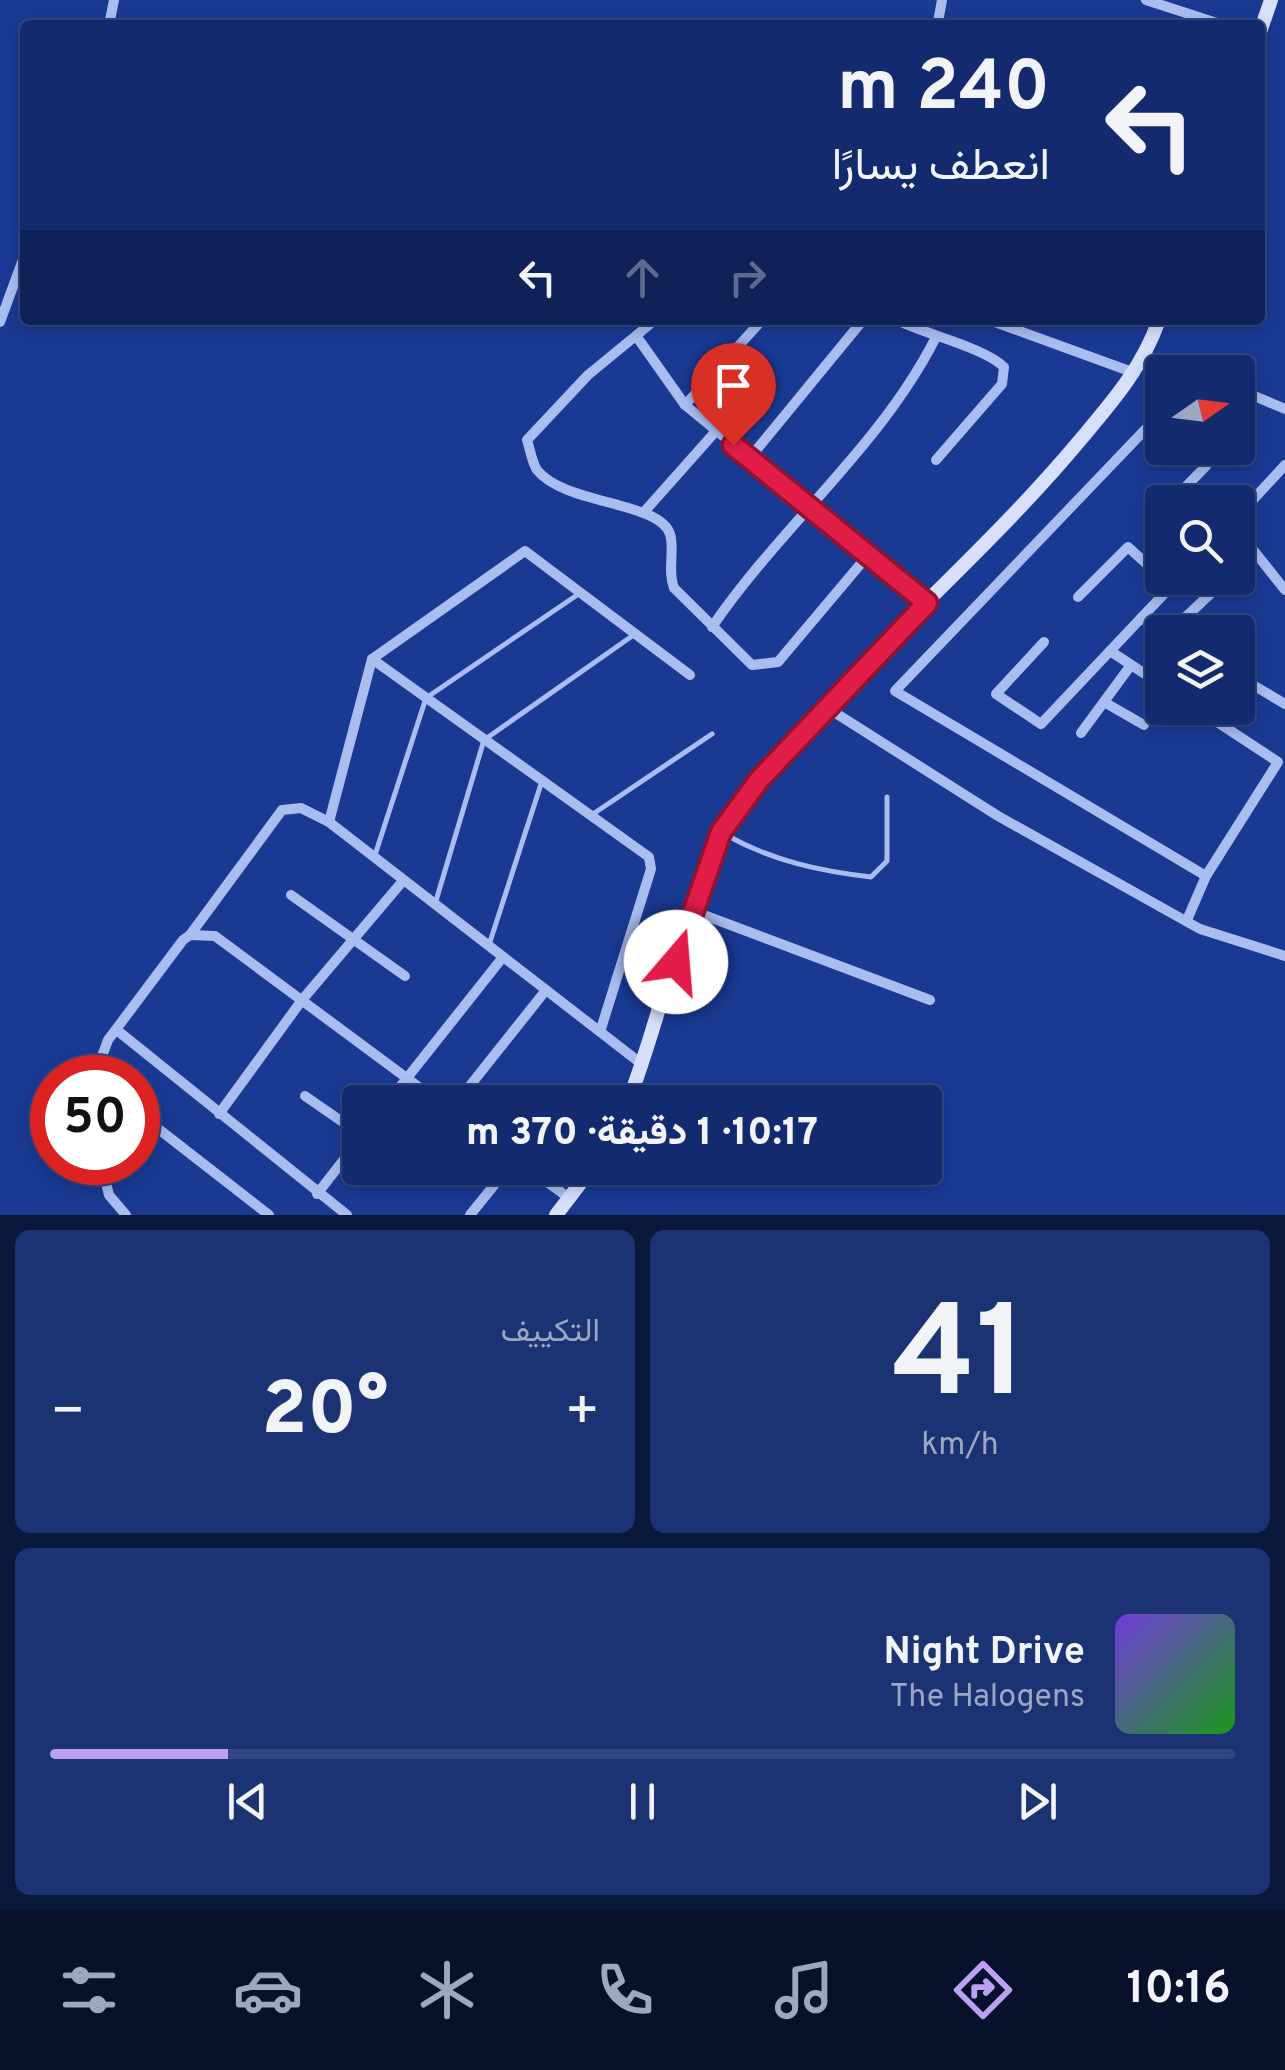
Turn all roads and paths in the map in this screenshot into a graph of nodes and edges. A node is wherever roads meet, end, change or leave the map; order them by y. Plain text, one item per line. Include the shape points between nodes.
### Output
1 (1146, 0) edge
2 (1208, 20) edge
3 (20, 268) edge
4 (0, 322) edge
5 (650, 325) edge
6 (757, 325) edge
7 (858, 325) edge
8 (908, 325) edge
9 (1003, 325) edge
10 (1157, 325) edge
11 (638, 337) junction
12 (935, 338) junction
13 (1146, 355) edge
14 (1145, 358) edge
15 (1136, 372) junction
16 (1255, 396) edge
17 (685, 404) junction
18 (1285, 409) edge
19 (1145, 430) edge
20 (716, 431) junction
21 (749, 459) junction
22 (936, 460) dead end
23 (1285, 465) edge
24 (1206, 466) dead end
25 (1188, 485) edge
26 (1255, 498) edge
27 (806, 508) junction
28 (644, 512) junction
29 (1255, 552) edge
30 (869, 554) junction
31 (1145, 559) edge
32 (1285, 590) edge
33 (580, 593) junction
34 (1163, 595) edge
35 (1207, 595) edge
36 (1078, 597) dead end
37 (927, 603) junction
38 (1186, 615) edge
39 (1141, 618) junction
40 (1145, 620) edge
41 (712, 626) junction
42 (636, 634) junction
43 (1044, 642) dead end
44 (1110, 650) junction
45 (372, 659) junction
46 (1132, 665) junction
47 (1145, 674) edge
48 (690, 676) dead end
49 (1255, 686) edge
50 (426, 698) junction
51 (1104, 702) junction
52 (1285, 704) edge
53 (826, 706) junction
54 (1144, 725) dead end
55 (1222, 725) edge
56 (1082, 733) dead end
57 (712, 734) dead end
58 (484, 740) junction
59 (542, 781) junction
60 (887, 798) dead end
61 (590, 815) junction
62 (328, 822) junction
63 (721, 832) junction
64 (374, 857) junction
65 (1206, 876) junction
66 (402, 882) junction
67 (291, 896) dead end
68 (435, 904) junction
69 (693, 910) junction
70 (1186, 920) junction
71 (190, 935) junction
72 (357, 940) junction
73 (489, 946) junction
74 (1285, 956) edge
75 (503, 957) junction
76 (406, 976) dead end
77 (546, 990) junction
78 (302, 1000) junction
79 (930, 1000) dead end
80 (118, 1031) junction
81 (600, 1032) junction
82 (101, 1055) edge
83 (643, 1064) junction
84 (407, 1078) junction
85 (401, 1085) edge
86 (416, 1085) edge
87 (470, 1085) edge
88 (635, 1085) edge
89 (306, 1096) dead end
90 (219, 1114) junction
91 (342, 1123) edge
92 (160, 1130) edge
93 (342, 1161) edge
94 (106, 1185) edge
95 (494, 1185) edge
96 (551, 1185) edge
97 (579, 1185) edge
98 (318, 1194) junction
99 (569, 1198) junction
100 (126, 1215) edge
101 (269, 1215) edge
102 (347, 1215) edge
103 (470, 1215) edge
104 (556, 1215) edge

1 - 2 street
3 - 4 street
5 - 11 street
6 - 17 street
7 - 21 street
8 - 12 street
9 - 15 street
10 - 13 main road
11 - 17 street
11 - 28 street via 588,375 528,440 537,470 558,486
12 - 22 street via 992,356 1004,367 1002,384
12 - 27 street via 873,432
14 - 15 main road
15 - 37 main road via 1074,451
16 - 18 street
17 - 20 street
19 - 65 street via 895,691
20 - 21 street
20 - 28 street
21 - 27 street
23 - 26 street
24 - 25 street
27 - 30 street
27 - 41 street
28 - 41 street via 670,534 674,588
29 - 32 street
30 - 37 street
30 - 41 street via 778,662 752,664
31 - 36 street via 1128,546
33 - 42 street
33 - 45 street via 525,551
33 - 50 lane
34 - 39 street
35 - 38 street
37 - 53 main road
39 - 40 street
39 - 44 street
42 - 48 street
42 - 58 lane
43 - 44 street via 996,694 1041,724
44 - 46 street
45 - 50 street
45 - 62 street
46 - 47 street
46 - 51 street
49 - 52 street
50 - 58 street
50 - 64 lane
51 - 54 street
51 - 56 street
53 - 63 main road
53 - 70 street via 998,816
55 - 65 street via 1278,762
57 - 61 lane
58 - 59 street
58 - 68 lane
59 - 61 street
59 - 73 lane
60 - 63 lane via 887,860 871,877 792,864
61 - 81 street via 649,857 651,869
62 - 64 street
62 - 71 street via 301,808 282,810
63 - 69 main road
64 - 66 street
65 - 70 street
66 - 68 street
66 - 72 street
67 - 72 street
68 - 73 street
69 - 79 street
69 - 83 main road
70 - 74 street
71 - 78 street via 214,936
71 - 80 street
72 - 76 street
72 - 78 street
73 - 75 street
75 - 77 street
75 - 84 street
77 - 81 street
77 - 87 street
78 - 84 street
78 - 90 street
80 - 82 street
80 - 90 street
81 - 83 street
83 - 88 main road
84 - 85 street
84 - 86 street
89 - 91 street
90 - 98 street
92 - 101 street
93 - 98 street
94 - 100 street
95 - 103 street
96 - 99 street
97 - 99 main road
98 - 102 street
99 - 104 main road

